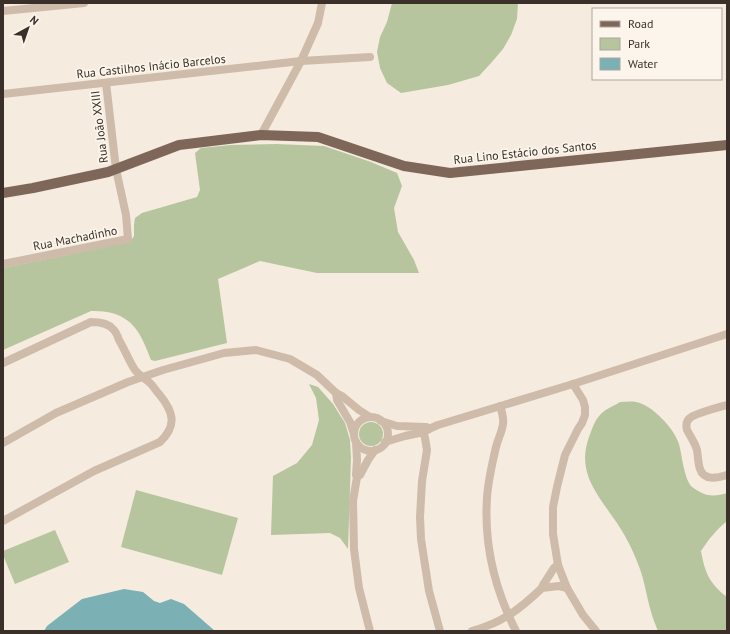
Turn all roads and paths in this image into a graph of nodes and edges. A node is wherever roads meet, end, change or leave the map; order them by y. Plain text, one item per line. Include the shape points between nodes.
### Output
1 (84, 3) edge
2 (322, 3) edge
3 (7, 8) edge
4 (370, 57) dead end
5 (301, 60) junction
6 (106, 83) junction
7 (3, 94) edge
8 (261, 135) junction
9 (727, 145) edge
10 (116, 169) junction
11 (3, 193) edge
12 (3, 264) edge
13 (727, 334) edge
14 (3, 363) edge
15 (142, 377) junction
16 (573, 384) junction
17 (336, 393) junction
18 (727, 405) edge
19 (500, 406) junction
20 (370, 417) junction
21 (382, 421) junction
22 (426, 429) junction
23 (355, 438) junction
24 (3, 442) edge
25 (385, 442) junction
26 (375, 450) junction
27 (727, 475) edge
28 (357, 477) junction
29 (3, 521) edge
30 (558, 565) junction
31 (542, 588) junction
32 (567, 588) junction
33 (509, 616) junction
34 (370, 631) edge
35 (440, 631) edge
36 (472, 631) edge
37 (516, 631) edge
38 (596, 631) edge

1 - 3 street
2 - 5 street via 318,23
4 - 5 street, Rua Castilhos Inácio Barcelos
5 - 6 street, Rua Castilhos Inácio Barcelos
5 - 8 street
6 - 7 street, Rua Castilhos Inácio Barcelos
6 - 10 street, Rua João XXIII
8 - 9 main road, Rua Lino Estácio dos Santos via 318,137 404,166 450,173
8 - 10 main road, Rua Lino Estácio dos Santos via 179,145
10 - 11 main road, Rua Lino Estácio dos Santos
10 - 12 street, Rua Machadinho via 126,215 128,239
13 - 16 street
14 - 15 street via 91,322 99,322 114,330 135,370
15 - 17 street via 224,353 256,350 290,359 317,375
15 - 24 street via 56,413
15 - 29 street via 167,403 172,420 166,436 160,442 94,471
16 - 19 street
16 - 30 street via 583,400 585,415 565,455 553,507 553,534
17 - 20 street
17 - 23 street
18 - 27 street via 693,416 688,420 686,427 697,448 702,472 712,478
19 - 22 street
19 - 33 street via 503,424 489,476 486,526 491,561
20 - 21 street
20 - 23 street via 359,422
21 - 22 street via 397,426
21 - 25 street via 387,429
22 - 25 street
22 - 35 street via 421,538 429,592
23 - 26 street via 362,448
23 - 28 street
25 - 26 street
26 - 28 street
28 - 34 street via 354,549 359,588
30 - 31 street
30 - 32 street
31 - 32 street
31 - 33 street
32 - 38 street
33 - 36 street
33 - 37 street

